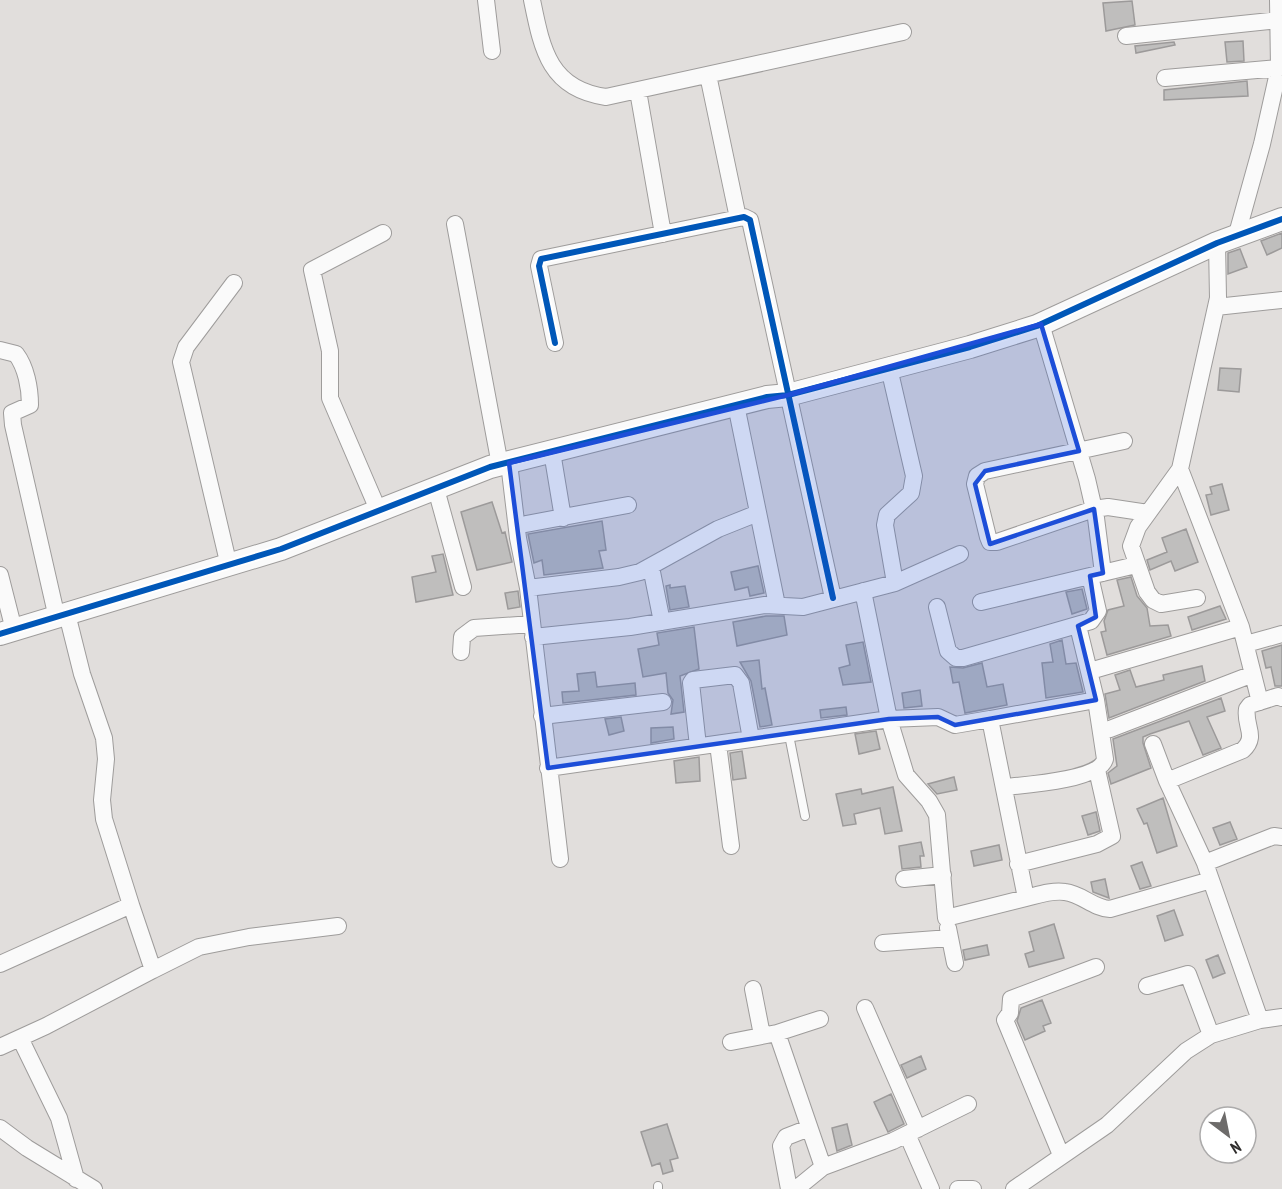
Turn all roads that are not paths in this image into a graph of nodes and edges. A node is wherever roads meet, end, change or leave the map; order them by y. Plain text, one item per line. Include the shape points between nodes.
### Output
1 (486, 0) edge
2 (532, 0) edge
3 (1278, 0) edge
4 (1279, 20) junction
5 (903, 32) dead end
6 (1126, 36) dead end
7 (492, 51) dead end
8 (1279, 68) junction
9 (708, 75) junction
10 (1165, 78) dead end
11 (638, 91) junction
12 (738, 218) junction
13 (1282, 219) edge
14 (455, 224) dead end
15 (383, 233) dead end
16 (663, 234) junction
17 (1227, 238) junction
18 (234, 283) dead end
19 (1282, 300) edge
20 (1216, 307) junction
21 (1041, 324) junction
22 (555, 343) dead end
23 (0, 350) edge
24 (889, 368) junction
25 (788, 395) junction
26 (736, 405) junction
27 (6, 414) edge
28 (1124, 441) dead end
29 (1079, 451) junction
30 (552, 452) junction
31 (504, 464) junction
32 (1180, 469) junction
33 (436, 489) junction
34 (628, 505) dead end
35 (1095, 509) junction
36 (379, 512) junction
37 (758, 513) junction
38 (1148, 513) junction
39 (563, 518) junction
40 (526, 524) dead end
41 (960, 554) dead end
42 (1136, 565) junction
43 (229, 566) junction
44 (651, 567) junction
45 (0, 575) edge
46 (1097, 575) junction
47 (895, 583) junction
48 (463, 587) dead end
49 (528, 588) junction
50 (863, 591) junction
51 (833, 598) junction
52 (1197, 598) dead end
53 (981, 602) dead end
54 (777, 604) junction
55 (937, 607) dead end
56 (62, 616) junction
57 (662, 622) junction
58 (1078, 626) junction
59 (1241, 627) junction
60 (533, 631) junction
61 (7, 632) edge
62 (1282, 634) edge
63 (1246, 645) junction
64 (460, 652) dead end
65 (1090, 671) junction
66 (1253, 674) junction
67 (1282, 698) edge
68 (1096, 700) junction
69 (663, 702) dead end
70 (1260, 702) junction
71 (542, 716) junction
72 (889, 719) junction
73 (990, 719) junction
74 (1100, 726) junction
75 (789, 735) junction
76 (751, 739) junction
77 (718, 744) junction
78 (1153, 744) dead end
79 (698, 746) junction
80 (548, 768) junction
81 (1097, 770) junction
82 (1167, 781) junction
83 (1005, 787) junction
84 (805, 816) dead end
85 (1282, 837) edge
86 (731, 846) dead end
87 (560, 860) dead end
88 (1205, 863) junction
89 (1018, 864) junction
90 (943, 875) junction
91 (904, 879) dead end
92 (1211, 880) junction
93 (1026, 898) junction
94 (131, 905) junction
95 (946, 918) junction
96 (338, 926) dead end
97 (950, 938) junction
98 (883, 943) dead end
99 (955, 963) dead end
100 (0, 964) edge
101 (1096, 967) dead end
102 (153, 970) junction
103 (1147, 986) dead end
104 (753, 989) dead end
105 (865, 1008) dead end
106 (1282, 1017) edge
107 (819, 1019) dead end
108 (1260, 1020) junction
109 (770, 1034) junction
110 (1212, 1035) junction
111 (20, 1038) junction
112 (731, 1042) dead end
113 (0, 1047) edge
114 (968, 1104) dead end
115 (0, 1128) edge
116 (809, 1128) junction
117 (913, 1131) junction
118 (1060, 1155) junction
119 (823, 1167) junction
120 (76, 1179) junction
121 (807, 1185) edge
122 (94, 1189) edge
123 (789, 1189) edge
124 (931, 1189) edge
125 (958, 1189) edge
126 (973, 1189) edge
127 (1014, 1189) edge

1 - 7 street
2 - 11 street via 546,59 561,77 586,94 606,97
3 - 4 street
4 - 6 street
4 - 8 street
5 - 9 street
8 - 10 street
8 - 17 street via 1262,144
9 - 11 street
9 - 12 street
11 - 16 street
12 - 16 street
12 - 25 street via 744,217 752,225
13 - 17 street
14 - 31 street
15 - 36 street via 312,270 330,351 330,398
16 - 22 street via 541,259 539,266
17 - 20 street via 1215,260 1219,279
17 - 21 street
18 - 43 street via 186,347 181,362
19 - 20 street
20 - 32 street
21 - 24 street
21 - 29 street
23 - 27 street via 16,354 21,360 30,394 30,405
24 - 25 street
24 - 47 street via 914,476 911,493 887,515 885,525
25 - 26 street
25 - 51 street
26 - 30 street
26 - 37 street
27 - 56 street
28 - 29 street
29 - 35 street
29 - 35 street via 977,476 975,484 985,529 990,542 996,542
30 - 31 street
30 - 39 street
31 - 33 street
31 - 49 street
32 - 38 street
32 - 59 street
33 - 36 street
33 - 48 street
34 - 39 street
35 - 38 street
35 - 46 street
36 - 43 street
37 - 44 street via 718,529
37 - 54 street
38 - 42 street via 1132,537 1131,552
39 - 40 street
41 - 47 street
42 - 46 street
42 - 52 street via 1147,592 1161,604
43 - 56 street
44 - 49 street via 619,577
44 - 57 street
45 - 61 street
46 - 53 street
46 - 58 street via 1098,611 1091,621
47 - 50 street
49 - 60 street
50 - 51 street
50 - 72 street
51 - 54 street via 802,607
54 - 57 street
55 - 58 street via 948,651 956,658
56 - 61 street
56 - 94 street via 104,738 104,819
57 - 60 street
58 - 65 street
59 - 63 street
59 - 65 street
60 - 64 street via 474,628 462,637
60 - 71 street
62 - 63 street
63 - 66 street
65 - 68 street
66 - 70 street
66 - 74 street via 1110,729
67 - 70 street
68 - 73 street
68 - 74 street
69 - 71 street
70 - 82 street via 1247,710 1245,716 1252,737 1243,750
71 - 80 street
72 - 73 street via 938,717 955,725
72 - 75 street
72 - 90 street via 906,775 937,815
73 - 83 street
74 - 81 street via 1104,763
75 - 76 street
75 - 84 lane
76 - 77 street
76 - 79 street via 739,679 735,675 693,680 690,689
77 - 79 street
77 - 86 street
78 - 82 street
79 - 80 street
80 - 87 street
81 - 83 street via 1062,780
81 - 89 street via 1112,836 1097,844
82 - 88 street
83 - 89 street
85 - 88 street via 1274,836
88 - 92 street
89 - 93 street
90 - 91 street
90 - 95 street
92 - 93 street via 1110,909 1067,892
92 - 108 street
93 - 95 street
94 - 100 street
94 - 102 street
95 - 97 street
96 - 102 street via 199,947
97 - 98 street
97 - 99 street
101 - 118 street via 1011,999 1005,1020
102 - 111 street
103 - 110 street via 1188,974
104 - 109 street
105 - 117 street
106 - 108 street
107 - 109 street
108 - 110 street
109 - 112 street
109 - 116 street
110 - 118 street via 1186,1052 1107,1125
111 - 113 street
111 - 120 street via 59,1118
114 - 117 street
115 - 120 street
116 - 119 street
116 - 123 street via 786,1137 781,1146
117 - 119 street
117 - 124 street
118 - 127 street
119 - 121 street
120 - 122 street
125 - 126 street

